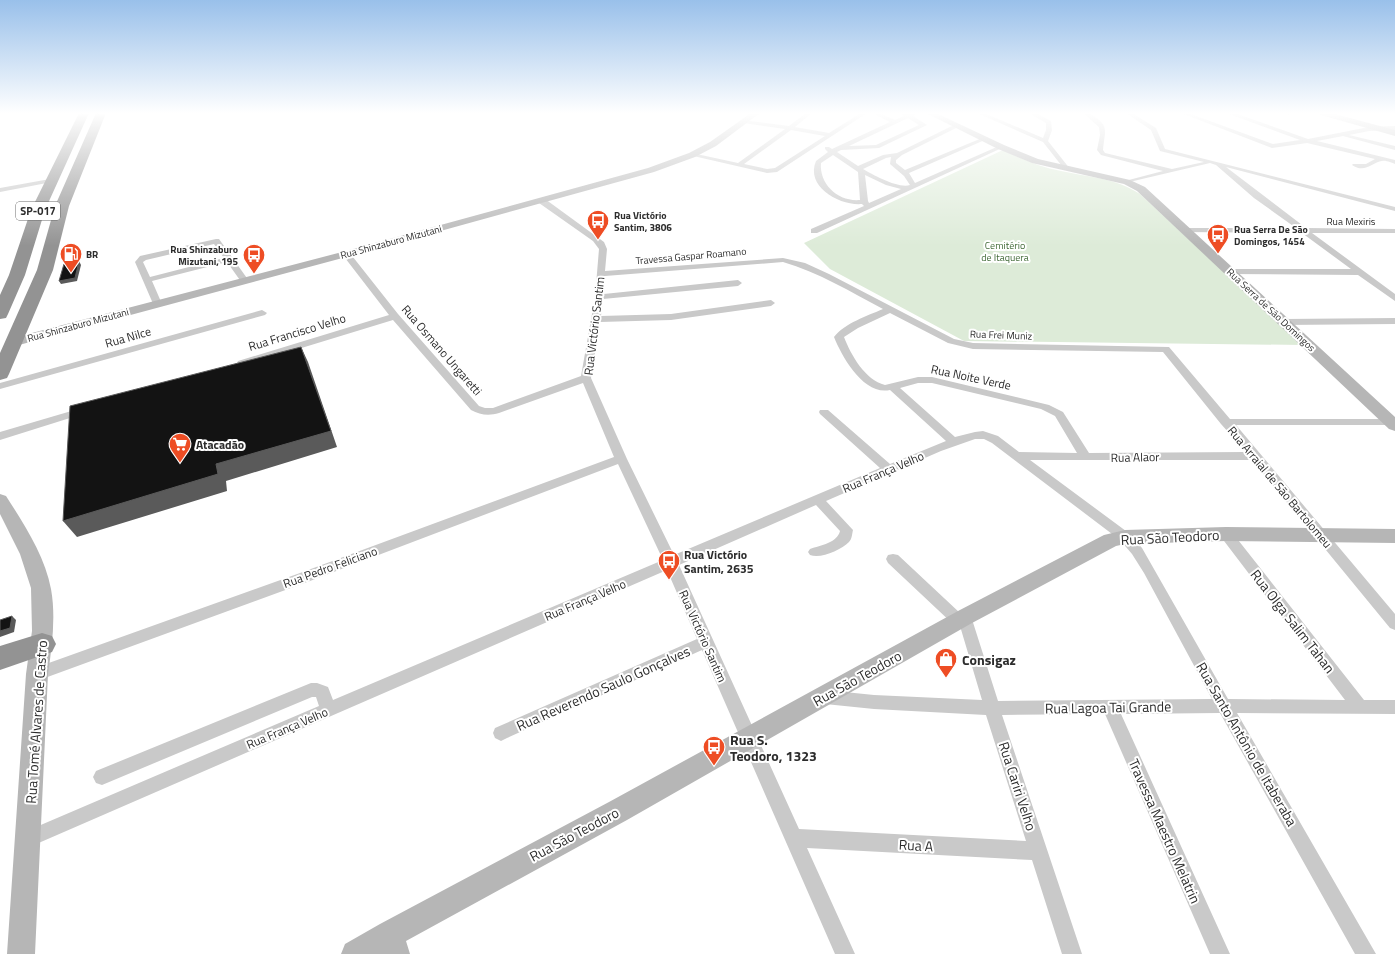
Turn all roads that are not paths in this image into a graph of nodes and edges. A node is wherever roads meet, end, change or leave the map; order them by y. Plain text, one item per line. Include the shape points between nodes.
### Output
1 (62, 158) edge
2 (82, 158) edge
3 (685, 158) edge
4 (704, 158) edge
5 (750, 158) edge
6 (797, 158) edge
7 (824, 158) edge
8 (842, 158) edge
9 (882, 158) edge
10 (896, 158) edge
11 (940, 158) edge
12 (978, 158) edge
13 (1028, 158) edge
14 (1058, 158) edge
15 (1117, 158) edge
16 (1195, 158) edge
17 (1375, 158) edge
18 (1381, 159) junction
19 (1214, 162) junction
20 (1395, 162) edge
21 (739, 165) junction
22 (1355, 165) dead end
23 (1067, 169) junction
24 (860, 170) junction
25 (1170, 171) junction
26 (904, 173) junction
27 (50, 181) junction
28 (1127, 182) junction
29 (912, 187) junction
30 (0, 190) edge
31 (542, 201) junction
32 (1372, 203) junction
33 (864, 204) junction
34 (1395, 209) edge
35 (1395, 217) edge
36 (1186, 230) junction
37 (814, 231) dead end
38 (1304, 231) junction
39 (1395, 231) edge
40 (346, 254) junction
41 (230, 259) junction
42 (783, 260) joint
43 (1230, 272) junction
44 (1360, 272) junction
45 (600, 274) junction
46 (146, 280) junction
47 (245, 281) junction
48 (738, 283) dead end
49 (599, 297) junction
50 (1395, 298) edge
51 (771, 303) dead end
52 (157, 304) junction
53 (890, 309) junction
54 (262, 313) dead end
55 (0, 314) edge
56 (395, 316) junction
57 (596, 319) junction
58 (1395, 321) edge
59 (1284, 322) junction
60 (14, 342) junction
61 (1166, 349) joint
62 (228, 367) edge
63 (0, 374) edge
64 (586, 378) junction
65 (0, 386) edge
66 (893, 387) junction
67 (92, 408) edge
68 (824, 412) dead end
69 (1226, 422) junction
70 (1394, 424) edge
71 (0, 436) edge
72 (954, 442) junction
73 (1016, 456) junction
74 (1254, 456) junction
75 (1085, 457) junction
76 (621, 459) junction
77 (888, 469) junction
78 (0, 500) edge
79 (818, 500) junction
80 (1226, 534) junction
81 (1322, 536) junction
82 (1395, 536) edge
83 (1125, 537) junction
84 (815, 552) dead end
85 (893, 560) dead end
86 (671, 563) junction
87 (962, 619) junction
88 (1395, 624) edge
89 (705, 642) junction
90 (42, 644) junction
91 (0, 658) edge
92 (37, 674) junction
93 (822, 697) junction
94 (1224, 706) junction
95 (1360, 707) junction
96 (1395, 707) edge
97 (992, 708) junction
98 (1110, 708) junction
99 (328, 710) junction
100 (501, 734) dead end
101 (748, 738) junction
102 (102, 777) dead end
103 (793, 838) junction
104 (28, 839) junction
105 (1039, 851) junction
106 (393, 944) edge
107 (20, 954) edge
108 (355, 954) edge
109 (846, 954) edge
110 (1072, 954) edge
111 (1220, 954) edge
112 (1366, 954) edge

1 - 27 highway, SP-017
2 - 60 highway, SP-017 via 62,206 45,270
3 - 31 main road, Rua Shinzaburo Mizutani via 636,175
4 - 21 street
5 - 21 street
6 - 21 street via 777,170 767,171
7 - 33 street via 818,162 817,169 826,190 848,202
8 - 24 street
9 - 24 street
10 - 26 street via 892,162
11 - 26 street
12 - 29 street
13 - 23 main road, Rua Serra de São Domingos
14 - 23 street
15 - 25 street
16 - 19 street
17 - 18 street
18 - 20 street
18 - 22 street via 1367,166
19 - 25 street
19 - 32 street
19 - 38 street
23 - 28 main road, Rua Serra de São Domingos
24 - 29 street via 892,185
24 - 33 street
25 - 28 street
26 - 29 street
27 - 30 street
27 - 55 highway, SP-017 via 17,275
28 - 36 main road, Rua Serra de São Domingos via 1146,193
29 - 33 street
31 - 40 main road, Rua Shinzaburo Mizutani
31 - 45 street, Rua Victório Santim via 601,244 603,253
32 - 34 street
32 - 35 street
33 - 37 street
36 - 38 street, Rua Mexiris
36 - 43 main road, Rua Serra de São Domingos
38 - 39 street, Rua Mexiris
38 - 44 street
40 - 47 main road, Rua Shinzaburo Mizutani
40 - 56 street, Rua Osmano Ungaretti
41 - 46 street
41 - 46 street via 217,241 143,258 139,262
41 - 47 street
42 - 45 street, Travessa Gaspar Roamano
42 - 53 street, Rua Frei Muniz via 812,269
43 - 44 street
43 - 59 main road, Rua Serra de São Domingos
44 - 50 street
45 - 49 street, Rua Victório Santim
46 - 52 street
47 - 52 main road, Rua Shinzaburo Mizutani
48 - 49 street
49 - 57 street, Rua Victório Santim
51 - 57 street via 671,317
52 - 60 main road, Rua Shinzaburo Mizutani
53 - 61 street, Rua Frei Muniz via 951,341 973,346
53 - 66 street, Rua Noite Verde via 838,337 849,357 869,382 880,388
54 - 65 street, Rua Nilce
56 - 62 street, Rua Francisco Velho
56 - 64 street, Rua Osmano Ungaretti via 478,411 495,411
57 - 64 street, Rua Victório Santim
58 - 59 street
59 - 70 main road, Rua Serra de São Domingos
60 - 63 highway, SP-017
61 - 69 street, Rua Arraial de São Bartolomeu
64 - 76 street, Rua Victório Santim
66 - 72 street
66 - 75 street, Rua Noite Verde via 918,380 932,380 1045,408 1059,414
67 - 71 street
68 - 77 street
69 - 70 street
69 - 74 street, Rua Arraial de São Bartolomeu
72 - 73 street, Rua França Velho via 983,435
72 - 77 street, Rua França Velho
73 - 75 street, Rua Alaor
73 - 83 street, Rua França Velho
74 - 75 street, Rua Alaor
74 - 81 street, Rua Arraial de São Bartolomeu
76 - 86 street, Rua Victório Santim
76 - 92 street, Rua Pedro Feliciano
77 - 79 street, Rua França Velho
78 - 90 main road, Rua Tomé Alvares de Castro via 20,535 41,588
79 - 84 street via 847,530 846,538 836,545
79 - 86 street, Rua França Velho
80 - 81 main road, Rua São Teodoro
80 - 83 main road, Rua São Teodoro
80 - 95 street, Rua Olga Salim Tahan
81 - 82 main road, Rua São Teodoro
81 - 88 street, Rua Arraial de São Bartolomeu
83 - 87 main road, Rua São Teodoro via 1097,546
83 - 94 street, Rua Santo Antônio de Itaberaba via 1149,570
85 - 87 street
86 - 89 street, Rua Victório Santim
86 - 99 street, Rua França Velho
87 - 93 main road, Rua São Teodoro
87 - 97 street, Rua Cariri Velho
89 - 100 street, Rua Reverendo Saulo Gonçalves
89 - 101 street, Rua Victório Santim
90 - 91 highway
90 - 92 main road, Rua Tomé Alvares de Castro
92 - 104 main road, Rua Tomé Alvares de Castro
93 - 97 street, Rua Lagoa Tai Grande
93 - 101 main road, Rua São Teodoro
94 - 95 street, Rua Lagoa Tai Grande
94 - 98 street, Rua Lagoa Tai Grande
94 - 112 street, Rua Santo Antônio de Itaberaba
95 - 96 street, Rua Lagoa Tai Grande
97 - 98 street, Rua Lagoa Tai Grande
97 - 105 street, Rua Cariri Velho
98 - 111 street, Travessa Maestro Melatrin
99 - 102 street via 322,692 311,690
99 - 104 street, Rua França Velho
101 - 103 street, Rua Victório Santim
101 - 106 main road, Rua São Teodoro
103 - 105 street, Rua A
103 - 109 street, Rua Victório Santim
104 - 107 main road, Rua Tomé Alvares de Castro
105 - 110 street, Rua Cariri Velho
106 - 108 main road, Rua São Teodoro

